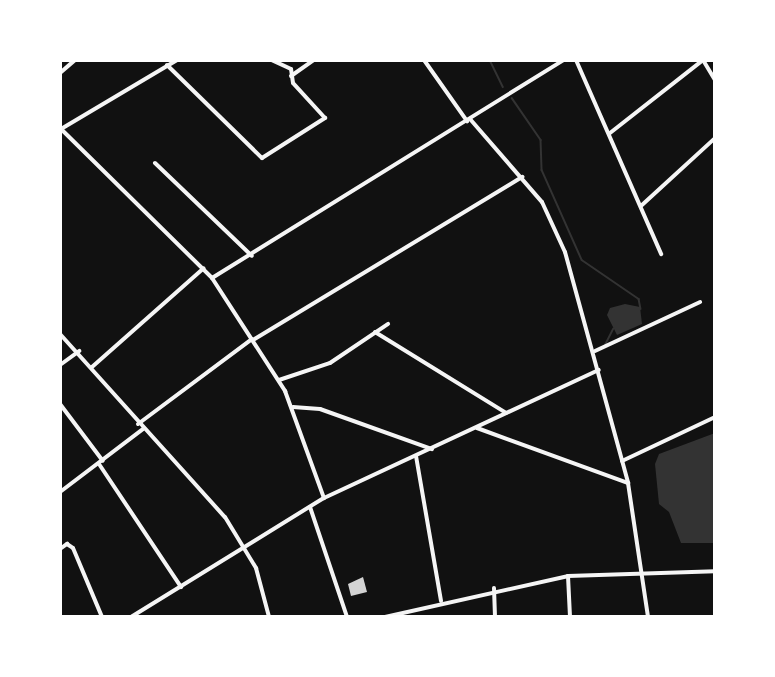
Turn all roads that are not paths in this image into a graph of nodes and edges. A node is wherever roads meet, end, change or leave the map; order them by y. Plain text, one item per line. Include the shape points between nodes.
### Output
1 (75, 60) edge
2 (177, 60) edge
3 (273, 60) edge
4 (314, 60) edge
5 (424, 60) edge
6 (564, 60) edge
7 (576, 60) edge
8 (703, 60) edge
9 (286, 62) edge
10 (167, 65) junction
11 (60, 73) edge
12 (290, 77) junction
13 (715, 80) edge
14 (468, 120) junction
15 (61, 129) edge
16 (610, 133) junction
17 (715, 138) edge
18 (155, 163) dead end
19 (522, 177) junction
20 (642, 206) junction
21 (661, 254) dead end
22 (252, 256) junction
23 (204, 268) junction
24 (212, 278) junction
25 (700, 302) dead end
26 (388, 324) dead end
27 (375, 332) junction
28 (60, 334) edge
29 (253, 340) junction
30 (79, 351) junction
31 (595, 351) junction
32 (60, 365) edge
33 (92, 367) junction
34 (599, 369) junction
35 (279, 380) junction
36 (60, 404) edge
37 (293, 407) junction
38 (506, 413) junction
39 (715, 417) edge
40 (138, 424) junction
41 (477, 427) junction
42 (143, 429) junction
43 (432, 449) junction
44 (416, 456) junction
45 (622, 461) junction
46 (101, 463) junction
47 (628, 483) junction
48 (60, 492) edge
49 (324, 498) junction
50 (310, 507) junction
51 (244, 546) junction
52 (60, 549) edge
53 (642, 570) junction
54 (715, 571) edge
55 (568, 576) junction
56 (181, 586) junction
57 (494, 588) junction
58 (441, 601) junction
59 (102, 617) edge
60 (131, 617) edge
61 (269, 617) edge
62 (347, 617) edge
63 (385, 617) edge
64 (495, 617) edge
65 (570, 617) edge
66 (648, 617) edge

1 - 11 street
2 - 10 street
3 - 9 street
4 - 12 street
5 - 14 street
6 - 14 street
7 - 16 street
8 - 13 street
8 - 16 street
9 - 12 street
10 - 12 street via 262,158 325,118
10 - 15 street
14 - 19 street
14 - 22 street
15 - 23 street
16 - 20 street
17 - 20 street
18 - 22 street
19 - 29 street
19 - 31 street via 553,221
20 - 21 street
22 - 24 street
23 - 24 street
23 - 33 street
24 - 29 street
25 - 31 street
26 - 27 street
27 - 35 street via 330,363
27 - 38 street
28 - 30 street
29 - 35 street
29 - 40 street
30 - 32 street
30 - 33 street
31 - 34 street
33 - 40 street
34 - 38 street
34 - 45 street
35 - 37 street
36 - 46 street
37 - 43 street via 327,411
37 - 49 street
38 - 41 street
39 - 45 street
40 - 42 street
41 - 43 street
41 - 47 street via 601,478
42 - 46 street
42 - 51 street
43 - 44 street
44 - 49 street
44 - 58 street
45 - 47 street
46 - 48 street
46 - 56 street
47 - 53 street
49 - 50 street
50 - 51 street
50 - 62 street
51 - 56 street
51 - 61 street
52 - 59 street via 67,544 73,548
53 - 54 street
53 - 55 street
53 - 66 street
55 - 57 street
55 - 65 street
56 - 60 street
57 - 58 street
57 - 64 street
58 - 63 street

